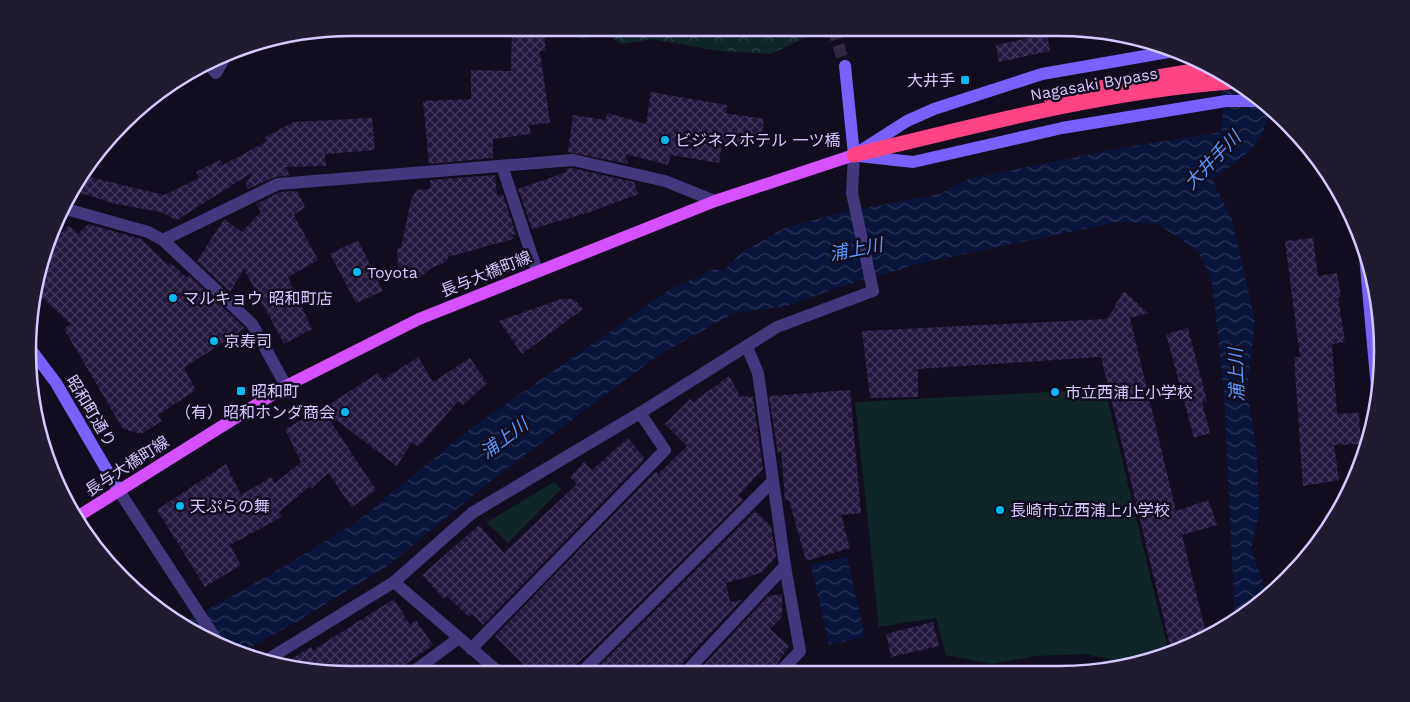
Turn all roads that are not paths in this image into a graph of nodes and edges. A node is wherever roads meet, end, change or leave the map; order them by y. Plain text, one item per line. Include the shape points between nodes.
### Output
1 (1161, 53) edge
2 (221, 65) edge
3 (845, 66) tunnel mouth
4 (212, 69) edge
5 (1200, 70) edge
6 (1223, 82) edge
7 (1251, 101) edge
8 (965, 124) junction
9 (854, 155) junction
10 (502, 166) junction
11 (714, 201) junction
12 (70, 210) edge
13 (163, 240) junction
14 (537, 271) junction
15 (1368, 291) edge
16 (747, 347) junction
17 (1374, 354) edge
18 (36, 357) edge
19 (286, 386) junction
20 (640, 414) junction
21 (773, 481) junction
22 (119, 491) junction
23 (82, 514) edge
24 (785, 566) junction
25 (394, 582) junction
26 (212, 633) edge
27 (459, 638) junction
28 (472, 648) junction
29 (273, 656) edge
30 (421, 666) edge
31 (492, 666) edge
32 (589, 666) edge
33 (692, 666) edge
34 (786, 666) edge

1 - 9 street via 1042,74 934,109 907,121
2 - 4 street via 216,73
3 - 9 street
5 - 8 highway, Nagasaki Bypass via 1134,81
6 - 8 highway, Nagasaki Bypass via 1137,93
7 - 9 street via 1226,101 1062,128 913,162
8 - 9 highway
9 - 11 main road, 長与大橋町線
9 - 16 street via 852,193 873,291 777,327
10 - 11 street via 573,160 665,181
10 - 13 street via 278,184
10 - 14 street
11 - 14 main road, 長与大橋町線
12 - 13 street via 148,232
13 - 19 street via 252,324
14 - 19 main road, 長与大橋町線 via 419,319
15 - 17 street
16 - 20 street
16 - 21 street via 758,373
18 - 22 street, 昭和町通り via 56,383
19 - 22 main road, 長与大橋町線
20 - 25 street via 472,513
20 - 28 street via 665,450
21 - 24 street
21 - 32 street
22 - 23 main road, 長与大橋町線
22 - 26 street
24 - 33 street
24 - 34 street via 800,651
25 - 27 street
25 - 29 street
27 - 28 street
27 - 30 street
28 - 31 street

